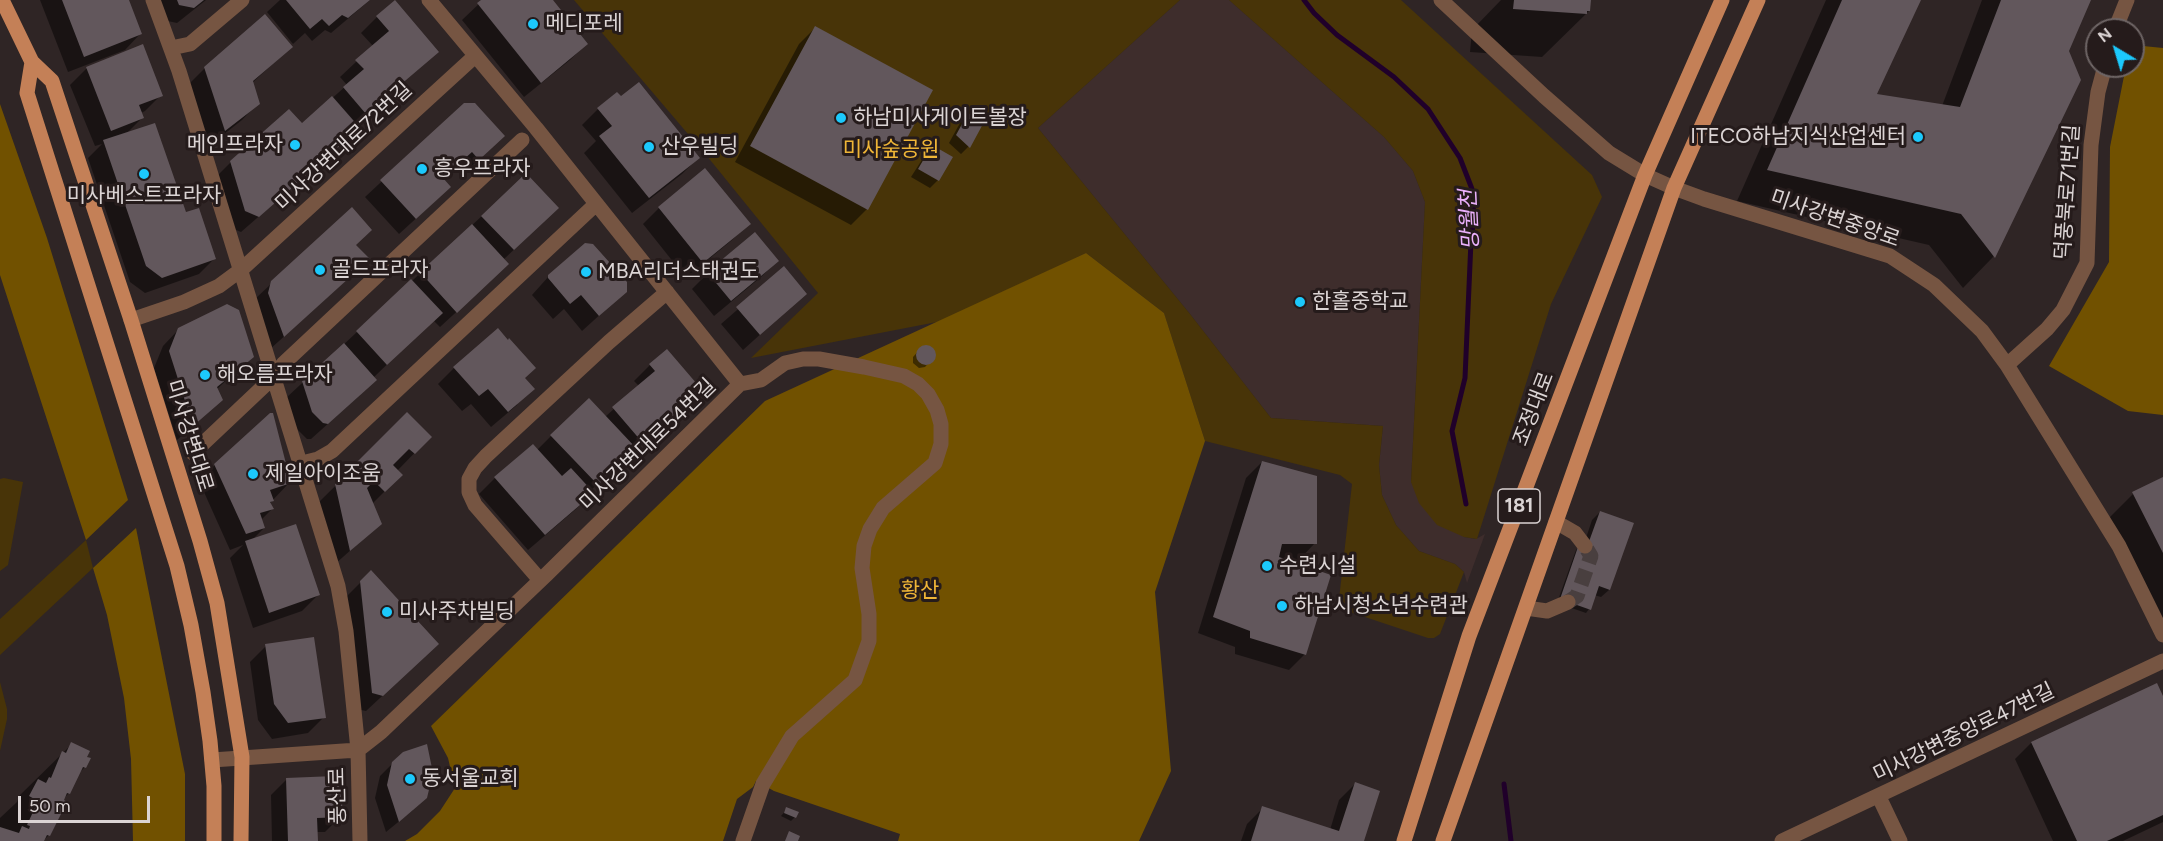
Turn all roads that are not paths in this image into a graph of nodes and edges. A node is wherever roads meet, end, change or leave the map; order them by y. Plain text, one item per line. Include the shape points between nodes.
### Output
1 (2, 0) edge
2 (153, 0) edge
3 (242, 0) edge
4 (429, 0) edge
5 (1441, 0) edge
6 (1722, 0) edge
7 (1758, 0) edge
8 (2132, 0) edge
9 (2122, 18) edge
10 (171, 48) junction
11 (475, 56) junction
12 (32, 62) junction
13 (2102, 78) edge
14 (522, 140) dead end
15 (1646, 175) junction
16 (1674, 188) junction
17 (596, 204) junction
18 (242, 269) junction
19 (667, 292) junction
20 (131, 320) junction
21 (283, 364) dead end
22 (2007, 365) junction
23 (740, 384) junction
24 (265, 385) dead end
25 (193, 453) dead end
26 (302, 463) junction
27 (1556, 522) junction
28 (1585, 546) dead end
29 (540, 580) junction
30 (1568, 602) tunnel mouth
31 (1526, 608) junction
32 (2163, 635) edge
33 (2163, 661) edge
34 (358, 750) junction
35 (242, 757) junction
36 (212, 760) junction
37 (1879, 797) junction
38 (214, 841) edge
39 (241, 841) edge
40 (360, 841) edge
41 (743, 841) edge
42 (1404, 841) edge
43 (1443, 841) edge
44 (1782, 841) edge
45 (1900, 841) edge

1 - 12 main road, 미사강변대로
2 - 10 street, 풍산로
3 - 10 street via 190,44
4 - 11 street, 미사강변대로54번길
5 - 15 street, 미사강변중앙로 via 1601,146
6 - 15 main road, 조정대로 / 181
7 - 16 main road
8 - 9 street
10 - 18 street, 풍산로
11 - 17 street, 미사강변대로54번길
11 - 18 street, 미사강변대로72번길
12 - 20 main road, 미사강변대로 via 52,81
12 - 36 main road via 27,93 177,566 191,625
13 - 22 street, 덕풍북로71번길 via 2091,145 2087,263 2063,310
14 - 21 street
15 - 16 street, 미사강변중앙로
15 - 42 main road, 조정대로 / 181 via 1469,636
16 - 22 street, 미사강변중앙로 via 1890,256 1934,285 1982,331
16 - 27 main road
17 - 19 street, 미사강변대로54번길
17 - 26 street via 332,451
18 - 20 street, 미사강변대로72번길 via 219,286 184,303
18 - 26 street, 풍산로
19 - 23 street, 미사강변대로54번길
19 - 29 street via 486,456 469,479 475,506
20 - 35 main road, 미사강변대로 via 217,603
22 - 32 street, 미사강변중앙로 via 2119,546
23 - 29 street, 미사강변대로54번길
23 - 41 street via 760,380 785,363 803,358 864,367 904,376 918,384 933,402 941,424 941,444 935,463 883,508 864,546 862,568 869,641 855,680 792,736 763,784
24 - 25 street
26 - 34 street, 풍산로 via 338,586
27 - 28 street via 1575,533
27 - 31 main road
29 - 34 street, 미사강변대로54번길
30 - 31 street via 1547,611
31 - 43 main road
33 - 37 street, 미사강변중앙로47번길
34 - 35 street
34 - 40 street, 풍산로
35 - 36 street
35 - 39 main road, 미사강변대로
36 - 38 main road
37 - 44 street, 미사강변중앙로47번길
37 - 45 street

